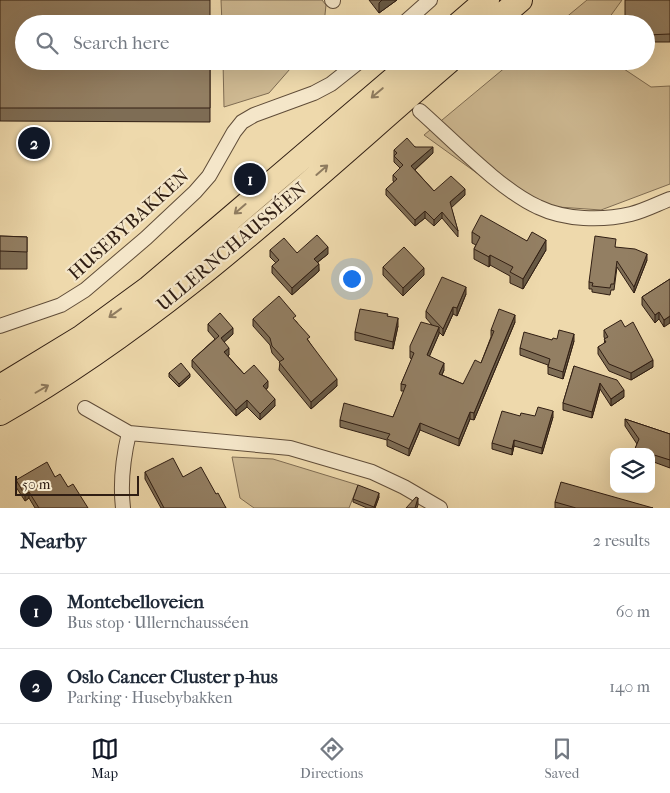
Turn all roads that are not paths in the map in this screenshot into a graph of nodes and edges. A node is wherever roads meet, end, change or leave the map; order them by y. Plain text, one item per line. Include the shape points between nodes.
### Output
1 (430, 0) edge
2 (487, 0) edge
3 (520, 0) edge
4 (413, 15) edge
5 (470, 15) edge
6 (502, 15) edge
7 (348, 70) edge
8 (404, 70) edge
9 (439, 70) edge
10 (420, 111) dead end
11 (670, 199) edge
12 (0, 326) edge
13 (0, 387) edge
14 (85, 408) dead end
15 (0, 413) edge
16 (129, 433) junction
17 (123, 508) edge
18 (440, 508) edge

1 - 4 street
2 - 5 highway
3 - 6 highway
7 - 12 street, HUSEBYBAKKEN via 322,89 242,122 195,192 85,290 60,305
8 -> 13 highway, ULLERNCHAUSSÉEN via 149,288 82,338
15 -> 9 highway, ULLERNCHAUSSÉEN via 114,342 178,294
10 - 11 street via 501,182 538,207 574,217 600,218 632,214
14 - 16 street
16 - 17 street via 120,489
16 - 18 street via 290,448 372,472

